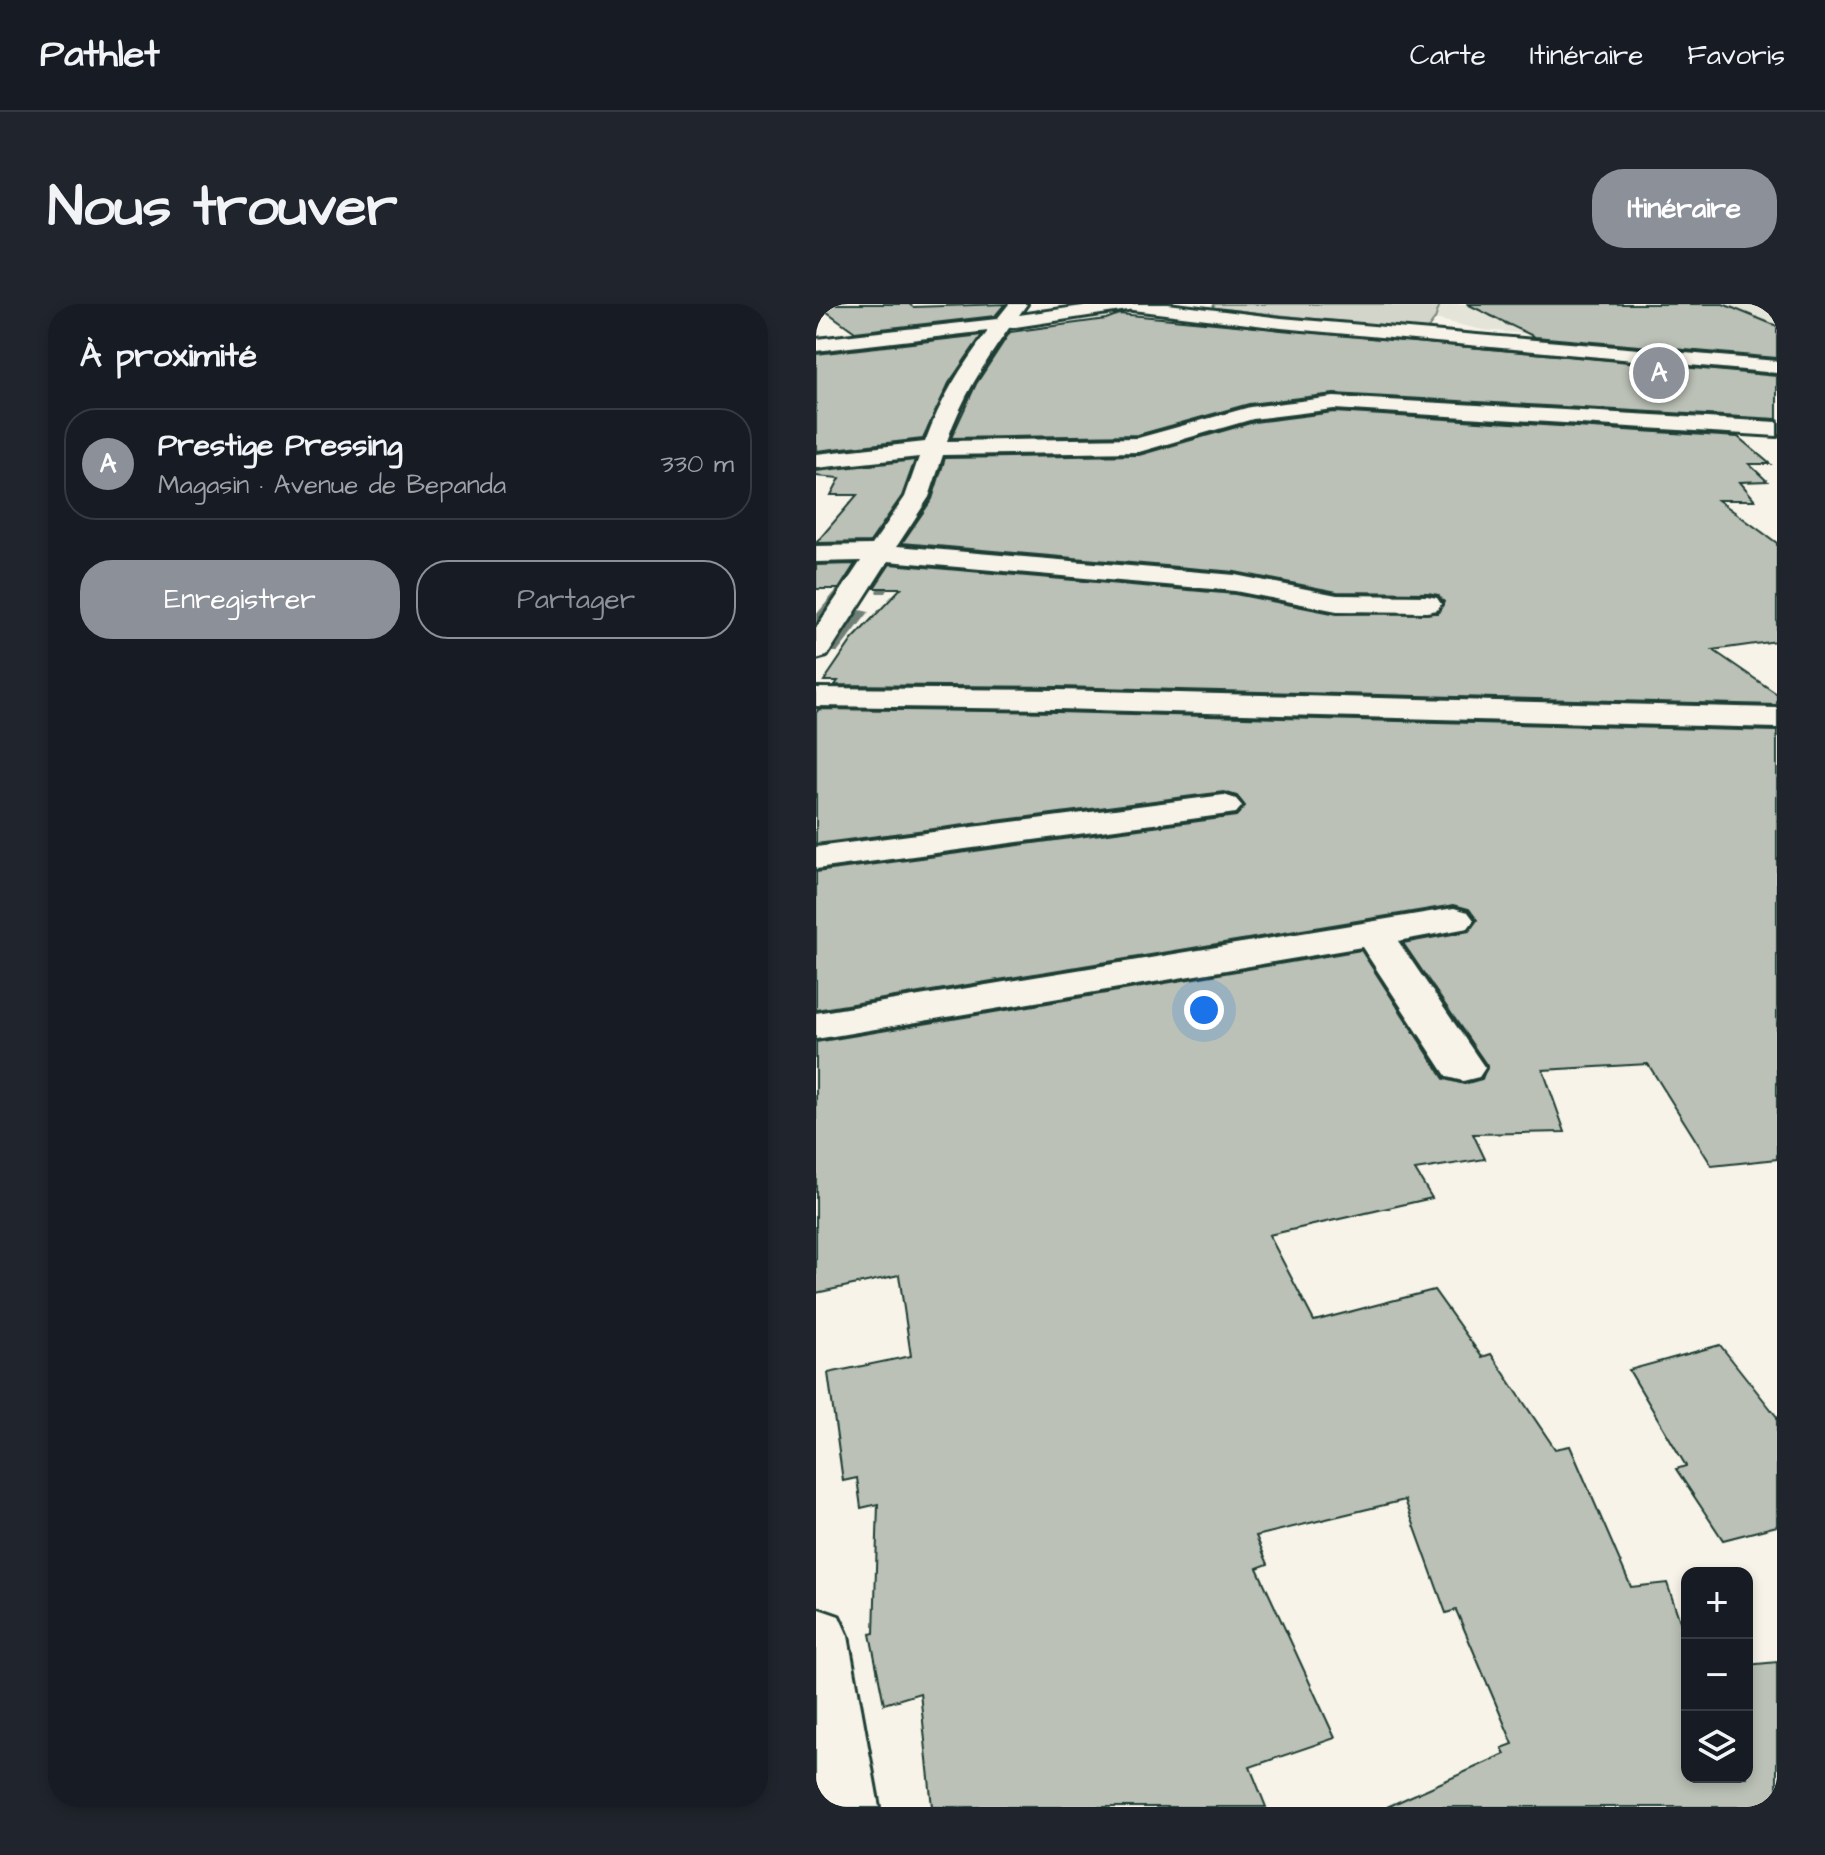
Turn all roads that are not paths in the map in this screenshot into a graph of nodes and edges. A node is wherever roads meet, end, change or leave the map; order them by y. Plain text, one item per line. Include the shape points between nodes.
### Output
1 (1126, 304) edge
2 (1010, 317) edge
3 (816, 345) edge
4 (1777, 367) edge
5 (1777, 429) edge
6 (936, 448) junction
7 (816, 461) edge
8 (881, 553) junction
9 (816, 554) edge
10 (1427, 604) dead end
11 (816, 650) edge
12 (816, 697) edge
13 (1777, 718) edge
14 (1224, 806) dead end
15 (816, 858) edge
16 (1454, 920) dead end
17 (1372, 933) junction
18 (816, 1026) edge
19 (1463, 1068) dead end
20 (816, 1636) edge
21 (844, 1807) edge

1 - 2 street
1 - 4 street via 1341,329
2 - 3 street
2 - 6 street via 967,372 948,407
5 - 6 street via 1334,403 1250,413 1139,445
6 - 7 street
6 - 8 street via 917,497
8 - 9 street
8 - 10 street via 1235,583 1337,603
8 - 11 street
12 - 13 street via 990,696
14 - 15 street
16 - 17 street
17 - 18 street
17 - 19 street
20 - 21 street

